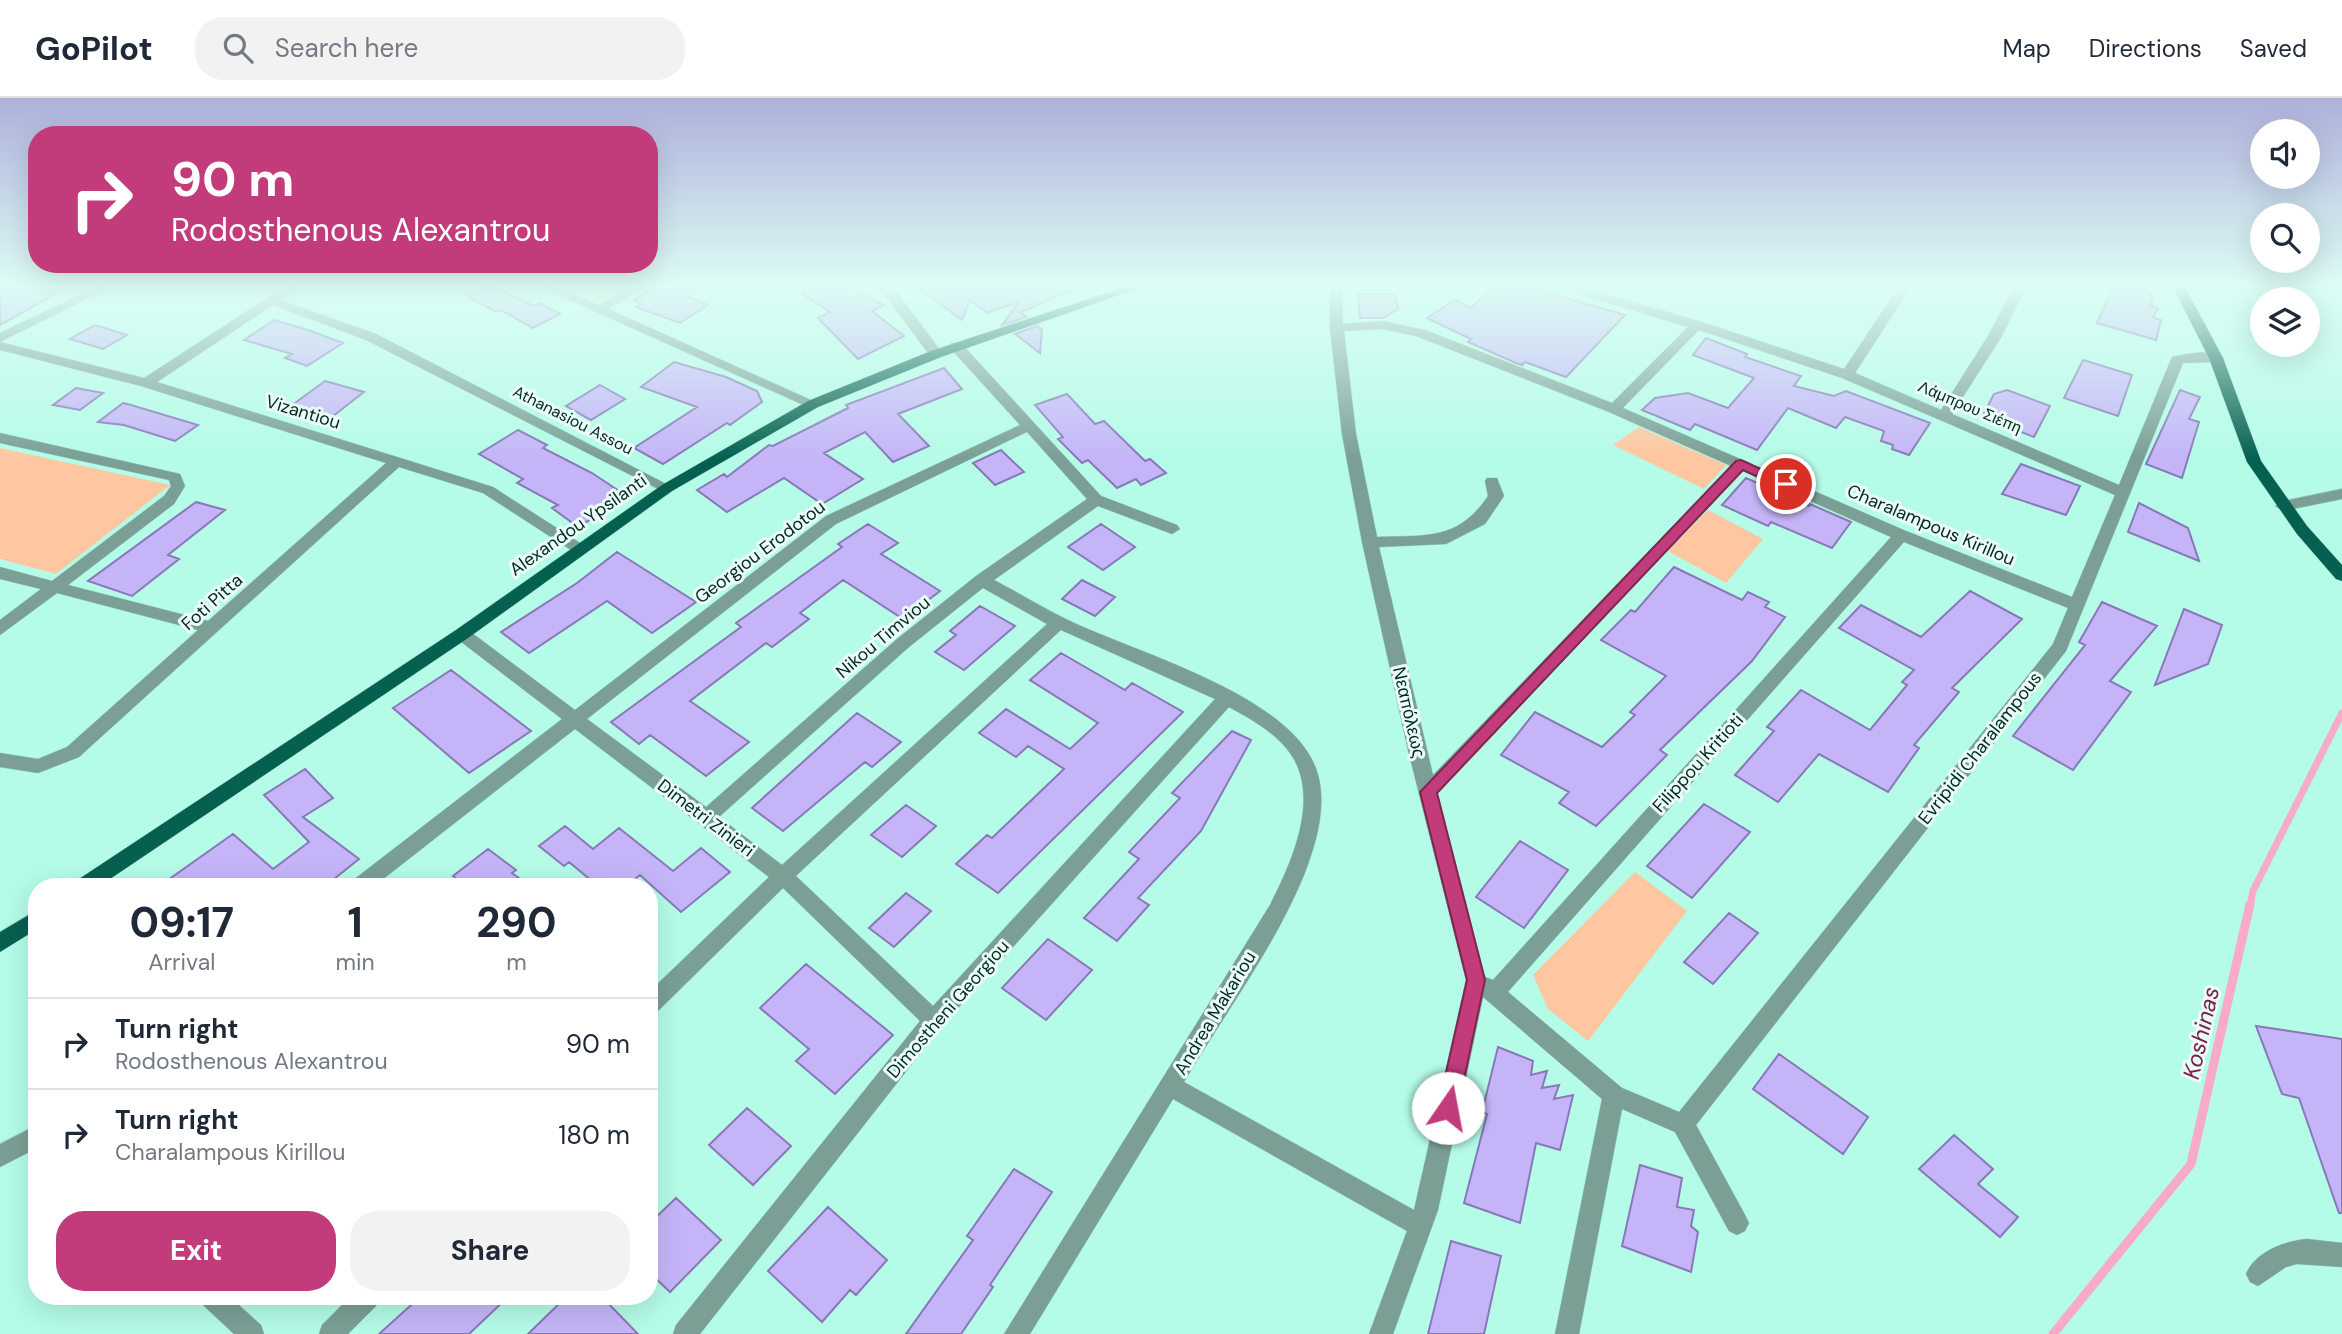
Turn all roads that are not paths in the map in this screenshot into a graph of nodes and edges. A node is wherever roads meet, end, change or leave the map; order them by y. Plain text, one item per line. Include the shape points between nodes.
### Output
1 (206, 343) edge
2 (381, 343) edge
3 (678, 343) edge
4 (928, 343) edge
5 (966, 343) edge
6 (1338, 343) edge
7 (1445, 343) edge
8 (1680, 343) edge
9 (1750, 343) edge
10 (1868, 343) edge
11 (1991, 343) edge
12 (2209, 343) edge
13 (0, 346) edge
14 (956, 346) junction
15 (936, 354) junction
16 (2217, 358) junction
17 (1847, 375) junction
18 (146, 383) junction
19 (813, 404) junction
20 (1614, 409) junction
21 (1945, 414) junction
22 (1026, 427) junction
23 (0, 438) edge
24 (397, 461) junction
25 (1741, 464) junction
26 (1492, 481) dead end
27 (667, 488) junction
28 (2122, 492) junction
29 (2342, 494) edge
30 (1096, 500) junction
31 (2283, 506) junction
32 (1172, 528) dead end
33 (1901, 535) junction
34 (1370, 542) junction
35 (580, 548) junction
36 (0, 573) edge
37 (2342, 575) edge
38 (982, 580) junction
39 (56, 587) junction
40 (2078, 606) junction
41 (1059, 622) junction
42 (213, 628) junction
43 (0, 629) edge
44 (462, 634) junction
45 (1227, 698) junction
46 (574, 720) junction
47 (0, 760) edge
48 (1428, 792) junction
49 (706, 818) junction
50 (783, 876) junction
51 (96, 878) edge
52 (377, 878) edge
53 (28, 924) edge
54 (0, 943) edge
55 (1485, 986) junction
56 (658, 997) edge
57 (934, 1020) junction
58 (1171, 1086) junction
59 (1614, 1094) junction
60 (1683, 1124) junction
61 (28, 1141) edge
62 (0, 1156) edge
63 (1737, 1223) dead end
64 (1420, 1226) junction
65 (2342, 1255) edge
66 (2258, 1274) dead end
67 (221, 1305) edge
68 (359, 1305) edge
69 (252, 1334) edge
70 (331, 1334) edge
71 (685, 1334) edge
72 (1016, 1334) edge
73 (1381, 1334) edge
74 (1567, 1334) edge

1 - 18 street
2 - 27 street, Athanasiou Assou
3 - 19 street
4 - 15 street
5 - 14 main road, Alexandou Ypsilanti
6 - 34 street, Νεαπόλεως via 1349,435
7 - 20 street, Charalampous Kirillou
8 - 20 street
9 - 17 street, Λάμπρου Σιέπη
10 - 17 street
11 - 21 street
12 - 16 main road
13 - 18 street, Vizantiou
14 - 15 main road, Alexandou Ypsilanti
14 - 22 street
15 - 19 main road, Alexandou Ypsilanti
16 - 28 street, Evripidi Charalampous via 2176,360
16 - 31 main road via 2254,462
17 - 21 street, Λάμπρου Σιέπη
18 - 24 street, Vizantiou
19 - 27 main road, Alexandou Ypsilanti
20 - 25 street, Charalampous Kirillou
21 - 28 street, Λάμπρου Σιέπη
22 - 30 street
22 - 46 street, Georgiou Erodotou via 831,520
23 - 39 street via 175,477 178,486 169,500
24 - 35 street, Vizantiou via 488,491
24 - 42 street, Foti Pitta
25 - 33 street, Charalampous Kirillou
25 - 48 street
26 - 34 street via 1496,496 1480,520 1441,540
27 - 35 main road, Alexandou Ypsilanti
28 - 40 street, Evripidi Charalampous
29 - 31 street
30 - 32 street
30 - 38 street, Nikou Timviou
31 - 37 main road
33 - 40 street, Charalampous Kirillou
33 - 55 street, Filippou Kritioti
34 - 48 street, Νεαπόλεως
35 - 44 main road, Alexandou Ypsilanti
36 - 39 street
38 - 41 street, Andrea Makariou
38 - 49 street, Nikou Timviou via 902,643
39 - 42 street
39 - 43 street
40 - 60 street, Evripidi Charalampous via 2060,647
41 - 45 street, Andrea Makariou
41 - 50 street
42 - 47 street, Foti Pitta via 73,752 47,766 24,767
44 - 46 street, Dimetri Zinieri
44 - 51 main road, Alexandou Ypsilanti
45 - 57 street, Dimostheni Georgiou
45 - 58 street, Andrea Makariou via 1297,749 1311,785 1306,848 1277,911
46 - 49 street, Dimetri Zinieri
46 - 52 street, Georgiou Erodotou
48 - 55 street, Νεαπόλεως
49 - 50 street, Dimetri Zinieri
50 - 56 street
50 - 57 street, Dimetri Zinieri
53 - 54 main road
55 - 59 street
55 - 64 street, Νεαπόλεως
57 - 71 street, Dimostheni Georgiou
58 - 64 street
58 - 72 street, Andrea Makariou
59 - 60 street
59 - 74 street
60 - 63 street
61 - 62 street
64 - 73 street, Νεαπόλεως
65 - 66 street via 2291,1252 2275,1257
67 - 69 street
68 - 70 street

